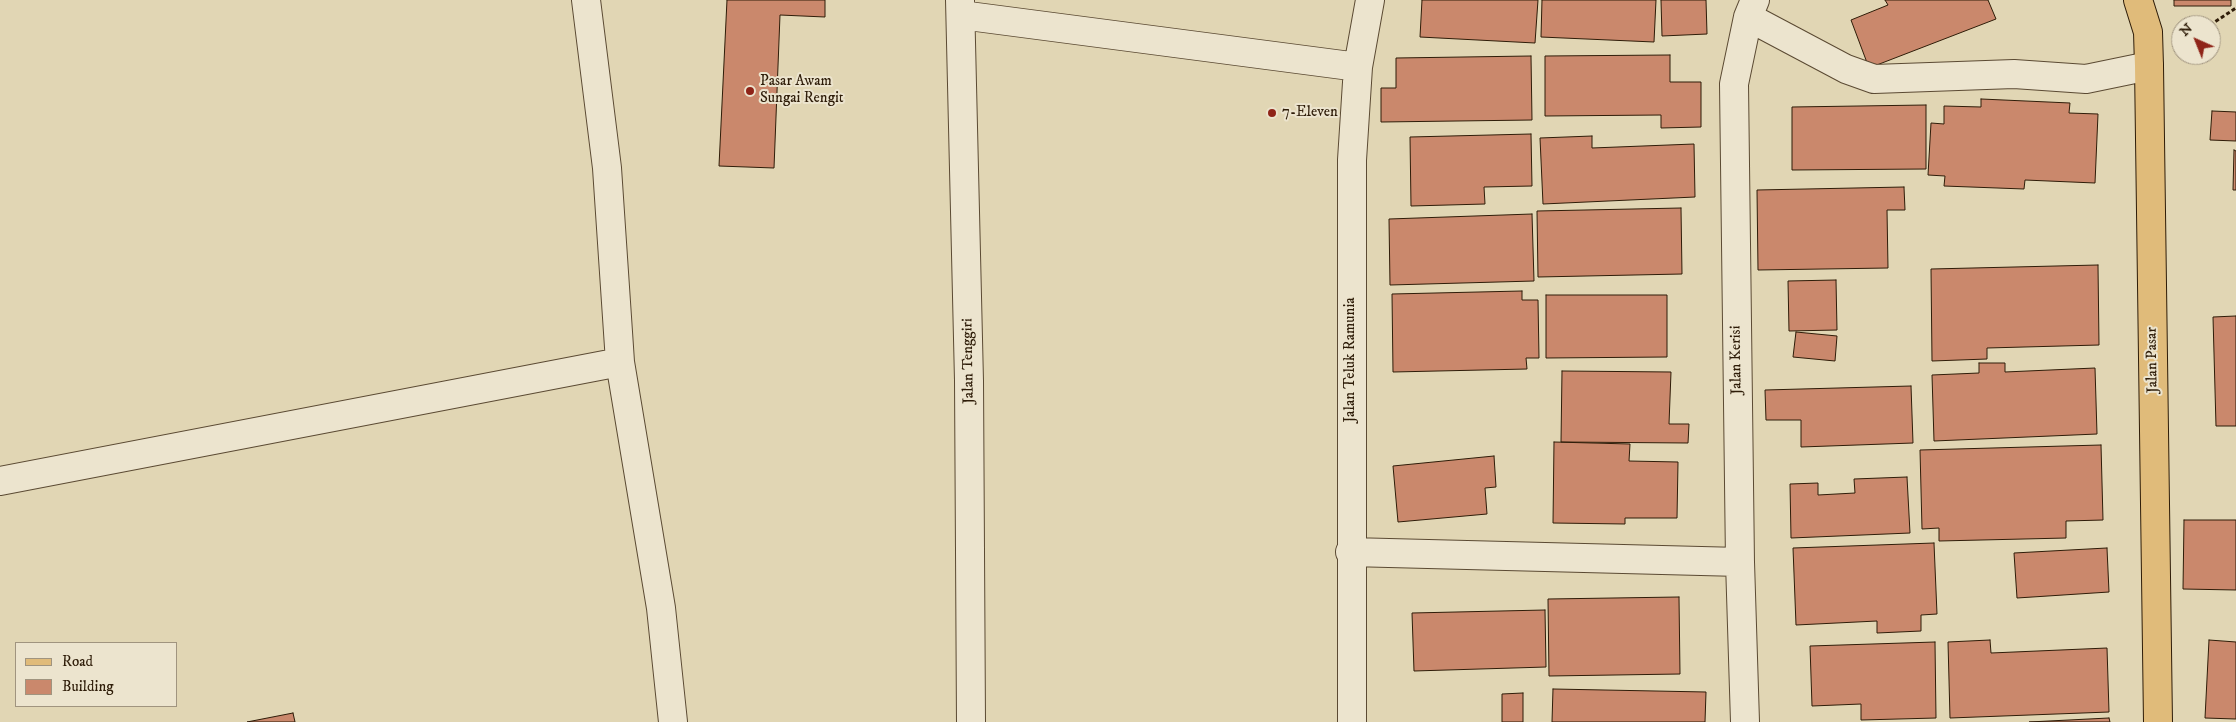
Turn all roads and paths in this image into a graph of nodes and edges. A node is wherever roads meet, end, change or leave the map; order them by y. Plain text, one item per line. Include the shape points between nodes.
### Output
1 (586, 0) edge
2 (1370, 0) edge
3 (2138, 0) edge
4 (961, 7) edge
5 (1752, 8) edge
6 (2236, 8) edge
7 (2221, 18) edge
8 (2149, 66) junction
9 (1358, 67) junction
10 (620, 362) junction
11 (0, 482) edge
12 (1350, 552) junction
13 (1740, 562) junction
14 (673, 722) edge
15 (971, 722) edge
16 (1352, 722) edge
17 (1745, 722) edge
18 (2158, 722) edge

1 - 10 street via 606,168
2 - 9 street, Jalan Teluk Ramunia
3 - 8 main road, Jalan Pasar via 2148,32
4 - 9 street
4 - 15 street, Jalan Tenggiri via 969,371
5 - 8 street via 1846,69 1874,79 2014,74 2086,79
5 - 13 street, Jalan Kerisi via 1734,84
6 - 7 path
8 - 18 main road, Jalan Pasar
9 - 12 street, Jalan Teluk Ramunia via 1352,160
10 - 11 street
10 - 14 street via 661,608
12 - 13 street
12 - 16 street, Jalan Teluk Ramunia
13 - 17 street, Jalan Kerisi

